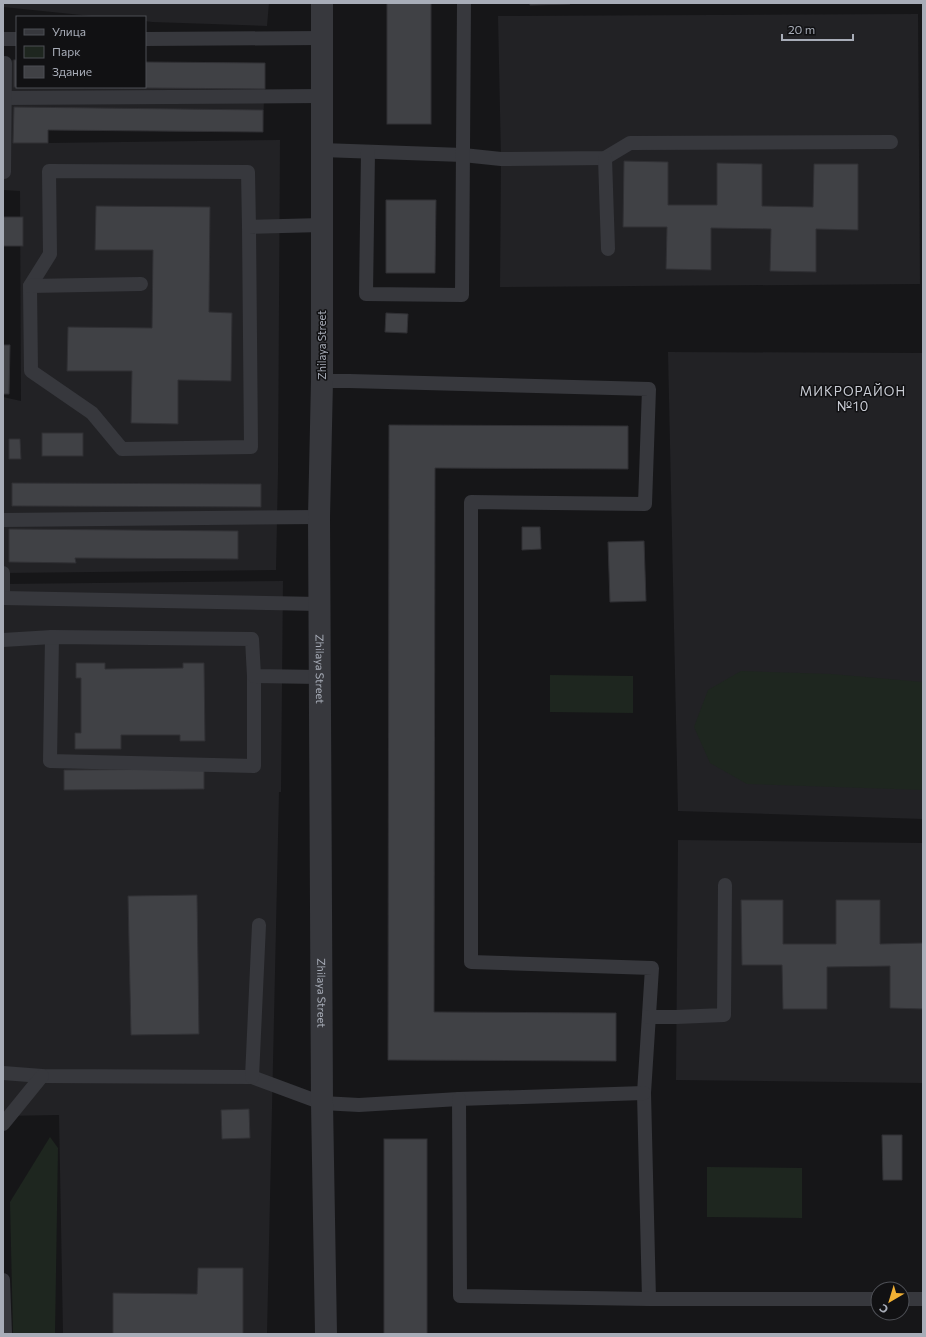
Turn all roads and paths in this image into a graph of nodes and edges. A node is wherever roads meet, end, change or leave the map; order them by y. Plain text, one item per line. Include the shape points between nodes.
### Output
1 (322, 3) edge
2 (464, 3) edge
3 (322, 38) junction
4 (3, 39) edge
5 (16, 39) edge
6 (146, 39) edge
7 (5, 63) dead end
8 (322, 96) junction
9 (4, 98) edge
10 (891, 142) dead end
11 (322, 150) junction
12 (368, 152) junction
13 (463, 155) junction
14 (605, 158) junction
15 (4, 172) edge
16 (322, 225) junction
17 (249, 227) junction
18 (608, 249) dead end
19 (141, 284) dead end
20 (30, 286) junction
21 (322, 381) junction
22 (320, 516) junction
23 (3, 520) edge
24 (3, 573) edge
25 (3, 598) edge
26 (320, 604) junction
27 (52, 637) junction
28 (3, 640) edge
29 (254, 676) junction
30 (320, 677) junction
31 (725, 885) dead end
32 (259, 924) dead end
33 (649, 1016) junction
34 (3, 1073) edge
35 (42, 1076) junction
36 (252, 1077) junction
37 (644, 1093) junction
38 (459, 1098) junction
39 (322, 1103) junction
40 (3, 1124) edge
41 (3, 1280) edge
42 (870, 1299) edge
43 (910, 1299) edge
44 (923, 1299) edge
45 (649, 1300) junction
46 (4, 1328) edge
47 (326, 1334) edge

1 - 3 street, Zhilaya Street
2 - 13 lane
3 - 6 lane
3 - 8 street, Zhilaya Street
4 - 5 lane
7 - 9 lane
8 - 9 lane
8 - 11 street, Zhilaya Street
9 - 15 lane
10 - 14 lane via 630,143
11 - 12 lane
11 - 16 street, Zhilaya Street
12 - 13 lane
12 - 13 lane via 366,294 462,295
13 - 14 lane via 501,159
14 - 18 lane
16 - 17 lane
16 - 21 street, Zhilaya Street
17 - 20 lane via 248,172 49,171 50,254
17 - 20 lane via 251,447 122,449 92,413 31,371
19 - 20 lane
21 - 22 street, Zhilaya Street
21 - 33 lane via 649,389 645,504 471,502 471,962 652,968
22 - 23 lane
22 - 26 street, Zhilaya Street
24 - 25 lane
25 - 26 lane
26 - 30 street, Zhilaya Street
27 - 28 lane
27 - 29 lane via 252,639
27 - 29 lane via 50,761 254,766
29 - 30 lane
30 - 39 street, Zhilaya Street
31 - 33 lane via 724,1015
32 - 36 lane
33 - 37 lane
34 - 35 lane
35 - 36 lane
35 - 40 lane
36 - 39 lane
37 - 38 lane
37 - 45 lane
38 - 39 lane via 359,1105
38 - 45 lane via 460,1296
39 - 47 street, Zhilaya Street
41 - 46 lane
42 - 45 lane
43 - 44 lane

